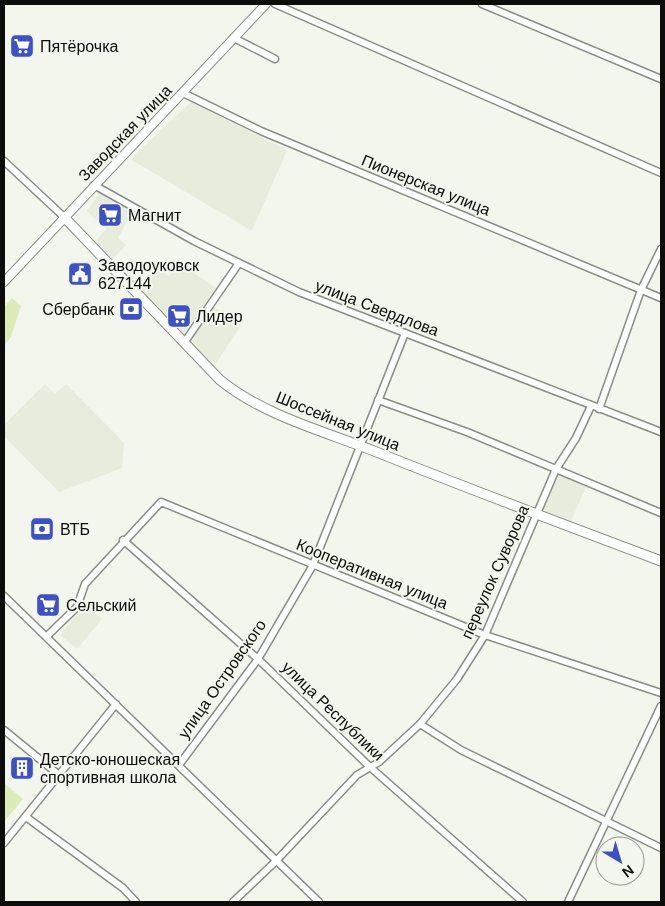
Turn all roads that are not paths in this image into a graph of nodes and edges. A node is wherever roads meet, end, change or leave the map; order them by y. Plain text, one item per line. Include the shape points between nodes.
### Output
1 (266, 4) edge
2 (275, 4) edge
3 (482, 4) edge
4 (234, 38) junction
5 (275, 59) dead end
6 (661, 79) edge
7 (183, 93) junction
8 (4, 161) edge
9 (661, 173) edge
10 (94, 185) junction
11 (64, 217) junction
12 (661, 248) edge
13 (239, 262) junction
14 (4, 282) edge
15 (641, 290) junction
16 (661, 298) edge
17 (405, 333) junction
18 (184, 343) junction
19 (378, 400) junction
20 (591, 406) junction
21 (599, 409) junction
22 (661, 432) edge
23 (361, 446) junction
24 (556, 469) junction
25 (661, 513) edge
26 (536, 515) junction
27 (123, 540) junction
28 (661, 561) edge
29 (312, 565) junction
30 (4, 596) edge
31 (485, 635) junction
32 (46, 636) junction
33 (258, 659) junction
34 (661, 693) edge
35 (116, 704) junction
36 (661, 706) edge
37 (420, 724) junction
38 (4, 730) edge
39 (179, 765) junction
40 (370, 767) junction
41 (60, 775) junction
42 (26, 817) junction
43 (608, 821) junction
44 (4, 843) edge
45 (661, 848) edge
46 (276, 861) junction
47 (136, 902) edge
48 (233, 902) edge
49 (319, 902) edge
50 (523, 902) edge
51 (568, 902) edge

1 - 4 street, Заводская улица
2 - 9 street
3 - 6 street
4 - 5 street
4 - 7 street, Заводская улица
7 - 10 street, Заводская улица
7 - 15 street, Пионерская улица via 261,131
8 - 11 street
10 - 11 street, Заводская улица
10 - 13 street, улица Свердлова via 194,241
11 - 14 street, Заводская улица
11 - 18 main road, Шоссейная улица
12 - 15 street
13 - 17 street, улица Свердлова via 299,292
13 - 18 street
15 - 16 street, Пионерская улица
15 - 21 street
17 - 19 street, улица Островского
17 - 20 street, улица Свердлова
18 - 23 main road, Шоссейная улица via 237,394
19 - 23 street, улица Островского
19 - 24 street
20 - 21 street, улица Свердлова
20 - 24 street, переулок Суворова
21 - 22 street, улица Свердлова
23 - 26 main road, Шоссейная улица
23 - 29 street, улица Островского
24 - 25 street
24 - 26 street, переулок Суворова
26 - 28 main road, Шоссейная улица
26 - 31 street, переулок Суворова
27 - 29 street, Кооперативная улица via 161,502
27 - 32 street via 84,584 76,607
27 - 33 street, улица Республики
29 - 31 street, Кооперативная улица
29 - 33 street, улица Островского
30 - 32 street
31 - 34 street, Кооперативная улица
31 - 37 street, переулок Суворова via 457,679
32 - 35 street
33 - 39 street, улица Островского
33 - 40 street, улица Республики
35 - 39 street
35 - 41 street
36 - 43 street
37 - 40 street, переулок Суворова
37 - 43 street via 462,750
38 - 41 street
39 - 46 street
40 - 46 street, переулок Суворова via 357,776
40 - 50 street, улица Республики
41 - 42 street
42 - 44 street
42 - 47 street via 123,888
43 - 45 street
43 - 51 street
46 - 48 street, переулок Суворова
46 - 49 street

